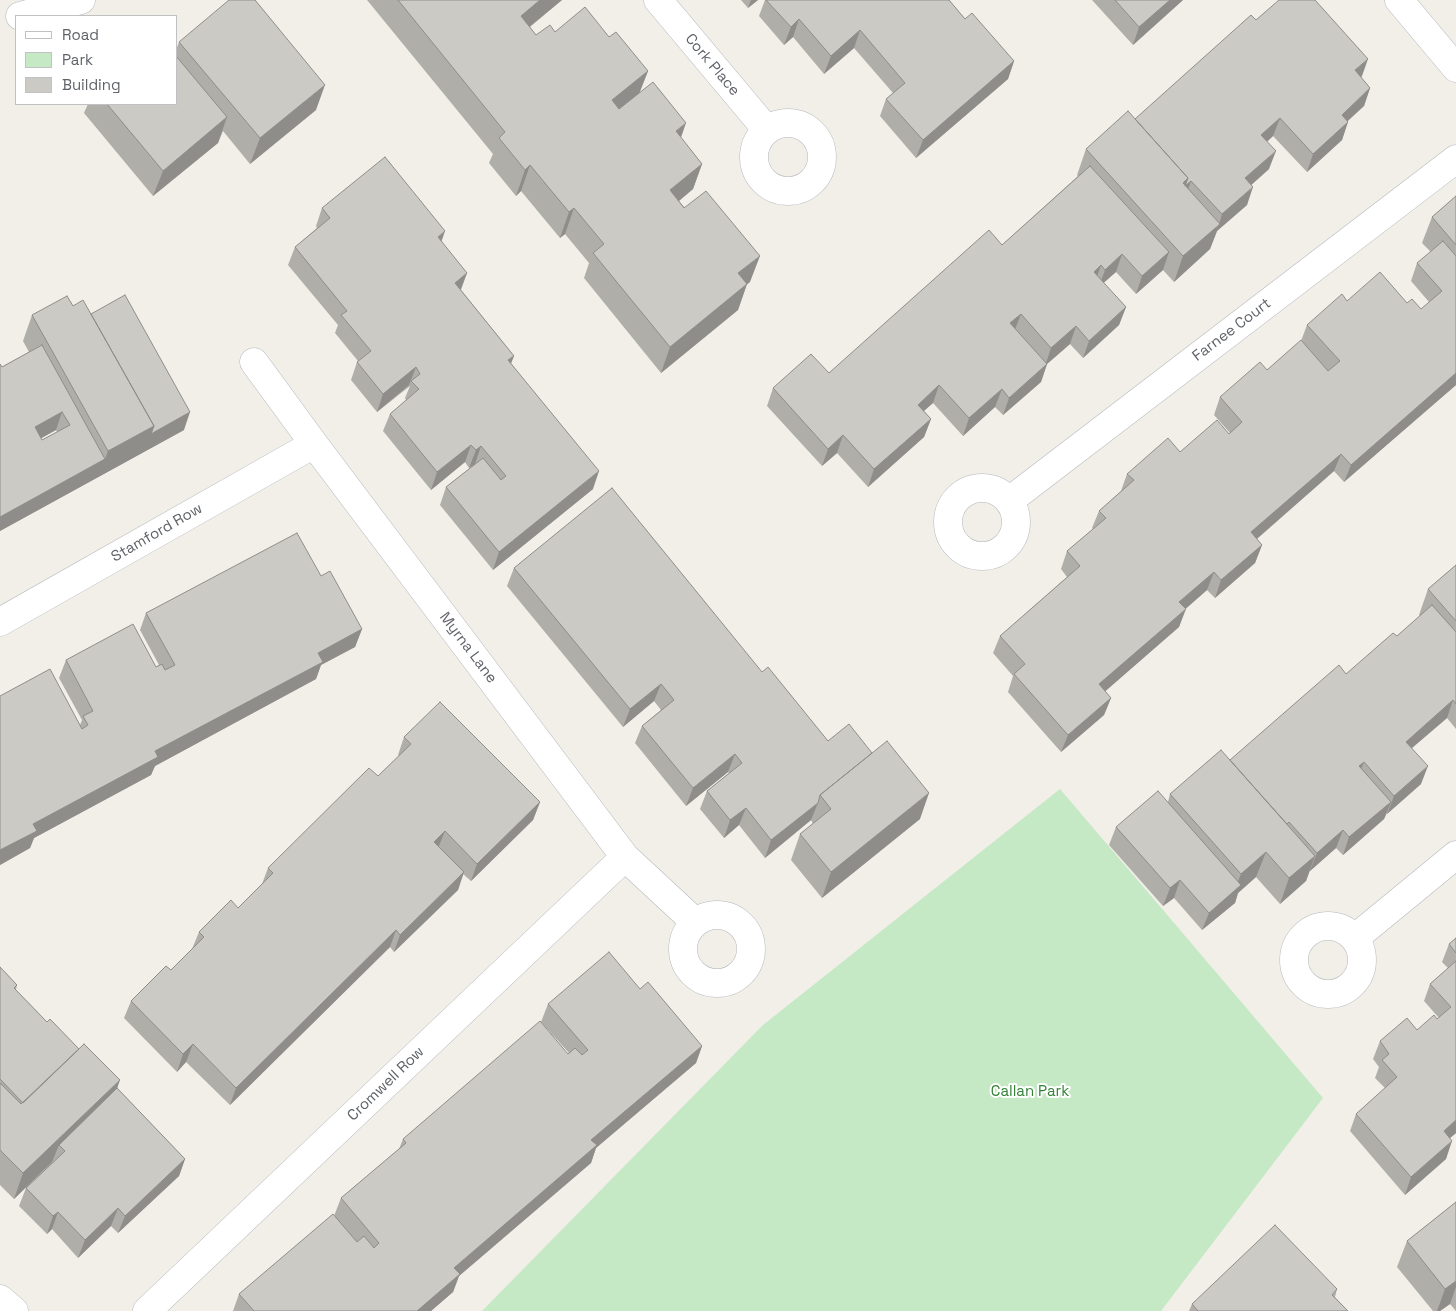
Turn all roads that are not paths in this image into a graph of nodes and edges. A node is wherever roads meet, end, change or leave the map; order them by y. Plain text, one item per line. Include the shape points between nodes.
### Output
1 (81, 0) edge
2 (658, 0) edge
3 (1399, 0) edge
4 (24, 15) edge
5 (15, 17) edge
6 (0, 21) edge
7 (1456, 68) edge
8 (767, 130) dead end
9 (1456, 160) edge
10 (254, 362) dead end
11 (314, 444) junction
12 (1009, 501) dead end
13 (0, 622) edge
14 (1456, 855) edge
15 (625, 857) junction
16 (695, 922) dead end
17 (1354, 938) dead end
18 (0, 1299) edge
19 (14, 1311) edge
20 (147, 1311) edge

1 - 4 street
2 - 8 street, Cork Place
3 - 7 street
5 - 6 street
9 - 12 street, Farnee Court
10 - 11 street, Myrna Lane
11 - 13 street, Stamford Row
11 - 15 street, Myrna Lane
14 - 17 street
15 - 16 street, Myrna Lane
15 - 20 street, Cromwell Row
18 - 19 street

